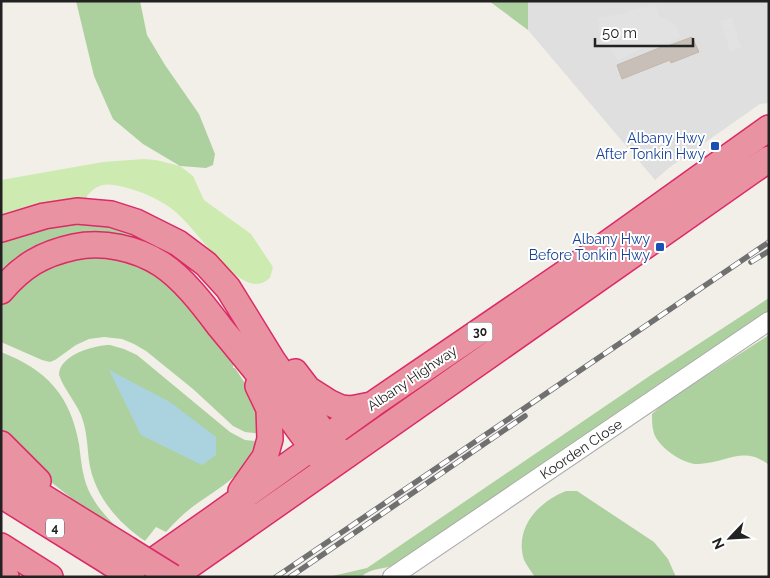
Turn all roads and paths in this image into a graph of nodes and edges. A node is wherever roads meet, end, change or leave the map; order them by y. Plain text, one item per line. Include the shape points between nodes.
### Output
1 (769, 128) edge
2 (769, 159) edge
3 (1, 229) edge
4 (1, 291) edge
5 (241, 307) junction
6 (769, 321) edge
7 (246, 359) junction
8 (373, 404) junction
9 (319, 443) junction
10 (1, 444) edge
11 (336, 463) junction
12 (1, 471) edge
13 (1, 495) edge
14 (217, 516) junction
15 (77, 517) junction
16 (1, 546) edge
17 (118, 556) junction
18 (1, 574) edge
19 (6, 577) edge
20 (50, 577) edge
21 (131, 577) edge
22 (172, 577) edge
23 (392, 577) edge

1 - 8 highway, Albany Highway / 30
2 - 11 highway, Albany Highway / 30
3 - 5 highway via 44,216 77,211 111,214 136,222 178,243 206,264
4 - 7 highway via 24,267 56,251 104,244 136,252 162,264 195,294
5 - 8 highway via 274,342 308,389 341,408
5 - 9 highway
6 - 23 street, Koorden Close
7 - 9 highway
7 - 14 highway via 269,410 270,439 265,457 244,488
8 - 9 highway, Albany Highway / 30
9 - 11 highway
9 - 14 highway, Albany Highway / 30
10 - 15 highway
11 - 22 highway, Albany Highway / 30
12 - 15 highway
13 - 17 highway, 4
14 - 21 highway, Albany Highway / 30
15 - 17 highway
16 - 20 highway
17 - 21 highway, 4, bridge
17 - 22 highway, bridge
18 - 19 highway

